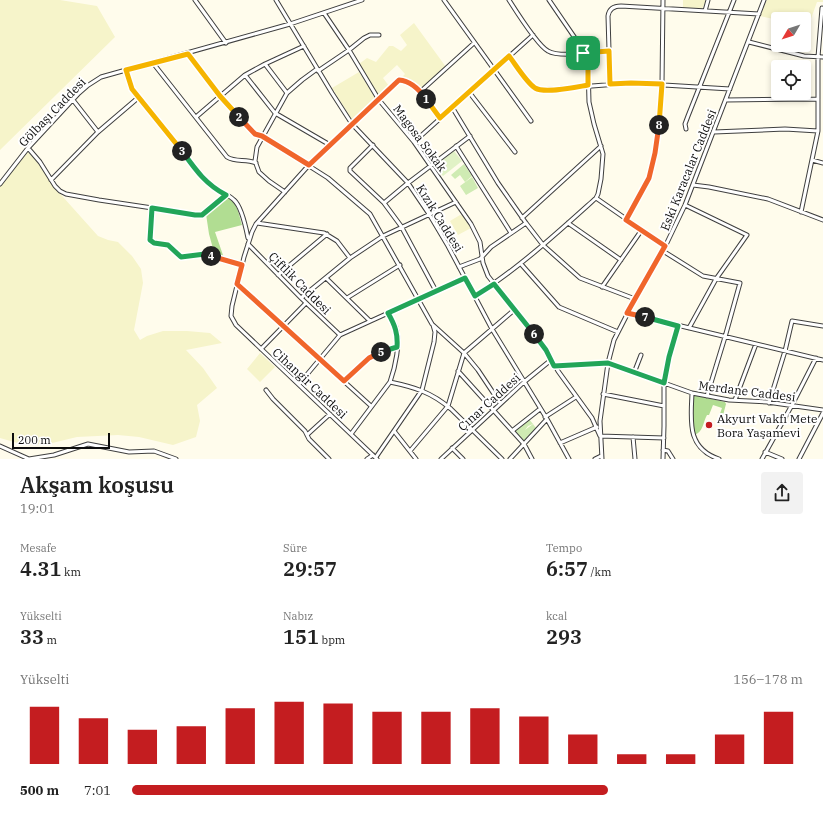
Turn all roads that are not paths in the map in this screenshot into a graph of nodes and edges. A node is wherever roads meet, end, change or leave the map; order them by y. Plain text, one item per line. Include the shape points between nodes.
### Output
1 (195, 0) edge
2 (276, 0) edge
3 (362, 0) edge
4 (444, 0) edge
5 (509, 0) edge
6 (549, 0) edge
7 (663, 0) edge
8 (708, 0) edge
9 (734, 0) edge
10 (764, 0) edge
11 (822, 8) dead end
12 (664, 9) junction
13 (705, 11) junction
14 (730, 12) junction
15 (324, 13) junction
16 (759, 14) junction
17 (290, 24) junction
18 (379, 35) dead end
19 (533, 35) junction
20 (749, 42) junction
21 (226, 43) junction
22 (474, 43) junction
23 (304, 46) junction
24 (349, 50) junction
25 (609, 51) junction
26 (583, 53) junction
27 (188, 54) junction
28 (509, 56) junction
29 (818, 57) junction
30 (823, 57) edge
31 (153, 63) junction
32 (265, 64) junction
33 (126, 70) junction
34 (318, 70) junction
35 (494, 70) junction
36 (245, 75) junction
37 (610, 84) junction
38 (662, 84) junction
39 (588, 85) junction
40 (700, 87) junction
41 (730, 89) junction
42 (421, 91) junction
43 (469, 92) junction
44 (287, 93) junction
45 (220, 96) junction
46 (139, 98) junction
47 (818, 99) junction
48 (74, 100) junction
49 (379, 100) junction
50 (726, 100) junction
51 (452, 107) junction
52 (275, 114) junction
53 (196, 117) junction
54 (440, 118) junction
55 (531, 121) dead end
56 (352, 124) junction
57 (686, 129) dead end
58 (98, 132) junction
59 (714, 132) junction
60 (818, 132) junction
61 (262, 136) junction
62 (470, 136) junction
63 (414, 142) junction
64 (330, 145) junction
65 (373, 145) junction
66 (456, 146) junction
67 (602, 146) junction
68 (28, 148) junction
69 (515, 152) dead end
70 (812, 160) junction
71 (823, 163) edge
72 (256, 164) junction
73 (309, 165) junction
74 (431, 166) junction
75 (51, 180) junction
76 (408, 182) junction
77 (0, 184) edge
78 (693, 185) junction
79 (285, 192) junction
80 (226, 195) junction
81 (596, 198) junction
82 (456, 202) junction
83 (384, 203) junction
84 (684, 204) junction
85 (152, 208) junction
86 (801, 212) junction
87 (429, 214) junction
88 (522, 218) junction
89 (626, 220) junction
90 (823, 220) edge
91 (257, 223) junction
92 (526, 223) junction
93 (568, 223) junction
94 (401, 226) junction
95 (641, 231) junction
96 (327, 234) junction
97 (510, 234) junction
98 (383, 236) junction
99 (249, 240) junction
100 (248, 244) junction
101 (543, 245) junction
102 (665, 246) junction
103 (663, 251) junction
104 (482, 257) junction
105 (350, 258) junction
106 (621, 260) junction
107 (521, 264) junction
108 (242, 265) junction
109 (400, 265) junction
110 (459, 267) junction
111 (278, 275) junction
112 (326, 278) junction
113 (465, 278) junction
114 (716, 279) junction
115 (237, 284) junction
116 (494, 284) junction
117 (602, 287) junction
118 (436, 291) junction
119 (475, 296) junction
120 (301, 298) junction
121 (347, 298) junction
122 (419, 299) junction
123 (635, 299) junction
124 (306, 303) junction
125 (514, 310) junction
126 (388, 313) junction
127 (627, 313) junction
128 (370, 321) junction
129 (432, 324) junction
130 (283, 326) junction
131 (678, 326) junction
132 (823, 326) edge
133 (689, 328) junction
134 (492, 329) junction
135 (618, 332) junction
136 (340, 335) junction
137 (726, 337) junction
138 (756, 344) junction
139 (397, 347) junction
140 (261, 349) junction
141 (785, 351) junction
142 (464, 353) junction
143 (641, 356) dead end
144 (816, 358) junction
145 (320, 359) junction
146 (551, 360) junction
147 (823, 360) edge
148 (608, 363) junction
149 (554, 366) junction
150 (458, 371) junction
151 (634, 373) junction
152 (344, 381) junction
153 (390, 382) junction
154 (524, 382) junction
155 (664, 383) junction
156 (299, 384) junction
157 (266, 390) dead end
158 (422, 390) junction
159 (692, 393) junction
160 (603, 394) junction
161 (707, 396) junction
162 (576, 397) junction
163 (735, 400) junction
164 (500, 403) junction
165 (769, 403) junction
166 (792, 405) junction
167 (371, 406) junction
168 (448, 406) junction
169 (664, 406) junction
170 (540, 409) junction
171 (494, 410) junction
172 (823, 410) edge
173 (823, 413) edge
174 (330, 414) junction
175 (546, 418) junction
176 (598, 427) junction
177 (472, 429) junction
178 (512, 430) junction
179 (394, 431) junction
180 (307, 434) junction
181 (351, 434) junction
182 (600, 436) junction
183 (633, 437) junction
184 (664, 438) junction
185 (560, 443) junction
186 (524, 444) junction
187 (0, 446) edge
188 (452, 448) junction
189 (663, 450) junction
190 (410, 451) junction
191 (765, 452) junction
192 (375, 457) edge
193 (601, 457) edge
194 (29, 459) edge
195 (176, 459) edge
196 (329, 459) edge
197 (368, 459) edge
198 (416, 459) edge
199 (441, 459) edge
200 (463, 459) edge
201 (502, 459) edge
202 (510, 459) edge
203 (532, 459) edge
204 (569, 459) edge
205 (595, 459) edge
206 (634, 459) edge
207 (663, 459) edge
208 (673, 459) edge
209 (719, 459) edge
210 (762, 459) edge
211 (782, 459) edge
212 (799, 459) edge

1 - 21 street
2 - 17 street, Kızık Caddesi
3 - 15 street, Gölbaşı Caddesi
4 - 22 street
5 - 19 street
6 - 26 street via 572,32
7 - 12 street
8 - 13 street
9 - 14 street
10 - 16 street, Eski Karacalar Caddesi
11 - 29 street
12 - 13 street
12 - 25 street via 613,7 608,16
12 - 38 street
13 - 14 street
14 - 16 street
14 - 40 street
15 - 17 street, Gölbaşı Caddesi
15 - 24 street, Magosa Sokak
16 - 20 street, Eski Karacalar Caddesi
17 - 21 street, Gölbaşı Caddesi
17 - 23 street, Kızık Caddesi
18 - 24 street via 367,36
19 - 26 street via 550,53
19 - 28 street
20 - 29 street
20 - 41 street, Eski Karacalar Caddesi
21 - 27 street, Gölbaşı Caddesi
22 - 35 street
22 - 42 street
23 - 32 street
23 - 34 street, Kızık Caddesi
24 - 34 street
24 - 49 street, Magosa Sokak
25 - 26 street
25 - 37 street
26 - 39 street via 588,65
27 - 31 street, Gölbaşı Caddesi
27 - 45 street
28 - 35 street
28 - 39 street via 537,89 553,90
29 - 30 street
29 - 47 street
31 - 33 street, Gölbaşı Caddesi
31 - 53 street
32 - 36 street
32 - 44 street
33 - 46 street via 130,85
33 - 48 street, Gölbaşı Caddesi via 98,79
34 - 44 street
34 - 56 street, Kızık Caddesi
35 - 43 street
35 - 55 street
36 - 45 street
36 - 52 street
37 - 38 street
37 - 39 street
38 - 40 street
38 - 89 street via 652,170
39 - 67 street via 590,110
40 - 41 street
40 - 57 street via 685,124
41 - 50 street, Eski Karacalar Caddesi
42 - 49 street via 399,80
42 - 54 street
43 - 51 street
43 - 69 street
44 - 52 street
45 - 53 street
45 - 61 street via 255,134
46 - 58 street
46 - 80 street via 205,181
47 - 50 street
47 - 60 street
48 - 58 street
48 - 68 street, Gölbaşı Caddesi
49 - 56 street
49 - 63 street, Magosa Sokak
50 - 59 street, Eski Karacalar Caddesi
51 - 54 street
51 - 62 street
52 - 61 street
52 - 64 street
53 - 72 street via 227,157
54 - 63 street
56 - 64 street
56 - 65 street, Kızık Caddesi
58 - 75 street
59 - 60 street via 786,129
59 - 78 street, Eski Karacalar Caddesi
60 - 70 street
61 - 72 street via 257,147
61 - 73 street
62 - 66 street
62 - 88 street
63 - 74 street, Magosa Sokak
64 - 73 street
65 - 76 street, Kızık Caddesi
65 - 83 street via 350,168 351,172
66 - 74 street
66 - 97 street
67 - 81 street via 601,179
67 - 88 street
68 - 75 street
68 - 77 street, Gölbaşı Caddesi
70 - 71 street
70 - 86 street
72 - 79 street via 262,175
73 - 79 street
73 - 98 street via 364,208 374,219
74 - 76 street
74 - 82 street, Magosa Sokak
75 - 85 street via 66,194
76 - 83 street
76 - 87 street, Kızık Caddesi
78 - 84 street, Eski Karacalar Caddesi
78 - 86 street via 768,199
79 - 91 street
80 - 85 street via 202,215
80 - 99 street via 238,205
81 - 89 street
81 - 93 street
82 - 87 street
82 - 104 street, Magosa Sokak via 479,239
83 - 94 street
84 - 102 street, Eski Karacalar Caddesi
84 - 114 street via 747,235
85 - 108 street via 150,240 154,243 168,245 181,257 205,254
86 - 90 street
87 - 94 street
87 - 110 street, Kızık Caddesi
88 - 92 street
89 - 95 street
91 - 96 street
91 - 99 street
92 - 97 street
92 - 101 street
93 - 101 street
93 - 106 street
94 - 98 street
94 - 118 street
95 - 102 street
95 - 106 street
96 - 105 street via 337,241
96 - 111 street
97 - 104 street via 491,247
98 - 105 street
98 - 109 street
99 - 100 street
100 - 108 street
100 - 111 street, Çiftlik Caddesi
101 - 107 street
101 - 117 street via 580,278
102 - 103 street, Eski Karacalar Caddesi
103 - 114 street via 699,274
103 - 123 street, Eski Karacalar Caddesi
104 - 110 street
104 - 116 street, Magosa Sokak via 484,267
105 - 112 street
106 - 117 street
107 - 116 street
107 - 135 street via 558,307
108 - 115 street
109 - 121 street
109 - 122 street
110 - 113 street, Kızık Caddesi
111 - 120 street, Çiftlik Caddesi
112 - 120 street
112 - 121 street
113 - 118 street
113 - 119 street, Kızık Caddesi
114 - 133 street
114 - 137 street via 740,283
115 - 130 street
115 - 140 street, Cihangir Caddesi via 231,311 232,320
116 - 119 street
116 - 125 street, Magosa Sokak
117 - 123 street
118 - 122 street
119 - 134 street, Kızık Caddesi
120 - 124 street, Çiftlik Caddesi
121 - 128 street
122 - 126 street
122 - 129 street
123 - 127 street, Eski Karacalar Caddesi
124 - 130 street
124 - 136 street, Çiftlik Caddesi
125 - 134 street
125 - 146 street, Magosa Sokak via 542,344
126 - 128 street
126 - 139 street via 396,328
127 - 131 street
127 - 135 street, Eski Karacalar Caddesi
128 - 136 street
129 - 142 street
129 - 158 street via 434,342
130 - 140 street
130 - 145 street
131 - 133 street
131 - 155 street
132 - 141 street via 792,321
133 - 137 street
134 - 142 street
134 - 154 street, Kızık Caddesi
135 - 148 street, Eski Karacalar Caddesi
136 - 145 street
137 - 138 street
137 - 161 street
138 - 141 street
138 - 163 street
139 - 152 street via 369,358
139 - 153 street
140 - 156 street, Cihangir Caddesi
141 - 144 street
141 - 165 street
142 - 150 street
142 - 164 street
143 - 151 street
144 - 147 street
144 - 166 street
145 - 152 street
145 - 156 street
146 - 149 street, Magosa Sokak
146 - 154 street, Çınar Caddesi
148 - 149 street, Merdane Caddesi
148 - 151 street, Merdane Caddesi
148 - 160 street, Eski Karacalar Caddesi
149 - 162 street, Magosa Sokak
150 - 168 street
150 - 171 street
151 - 155 street, Merdane Caddesi
152 - 167 street
153 - 158 street
153 - 167 street
154 - 164 street, Çınar Caddesi
154 - 170 street, Kızık Caddesi
155 - 159 street, Merdane Caddesi
155 - 169 street
156 - 174 street, Cihangir Caddesi
157 - 180 street
158 - 168 street
158 - 179 street
159 - 161 street, Merdane Caddesi
159 - 209 street via 693,436 706,452
160 - 169 street
160 - 176 street, Eski Karacalar Caddesi
161 - 163 street, Merdane Caddesi
162 - 175 street
162 - 176 street, Magosa Sokak
163 - 165 street, Merdane Caddesi
164 - 171 street, Çınar Caddesi
165 - 166 street, Merdane Caddesi
166 - 172 street, Merdane Caddesi
166 - 191 street
167 - 181 street
168 - 177 street
168 - 190 street
169 - 184 street
170 - 175 street, Kızık Caddesi
170 - 178 street
171 - 177 street, Çınar Caddesi
171 - 178 street
173 - 212 street
174 - 180 street
174 - 181 street, Cihangir Caddesi
175 - 185 street, Kızık Caddesi
175 - 186 street
176 - 182 street, Eski Karacalar Caddesi
176 - 185 street
177 - 188 street, Çınar Caddesi
177 - 201 street
178 - 186 street
179 - 190 street
179 - 192 street
180 - 196 street
181 - 192 street, Cihangir Caddesi
182 - 183 street
182 - 193 street, Eski Karacalar Caddesi
183 - 184 street
183 - 206 street
184 - 189 street
185 - 204 street, Kızık Caddesi
186 - 202 street
186 - 203 street
187 - 194 street
188 - 199 street, Çınar Caddesi
188 - 200 street
189 - 207 street
189 - 208 street via 668,451
190 - 198 street
191 - 210 street
191 - 211 street
192 - 197 street
193 - 205 street
194 - 195 street via 54,455 88,444 129,452 154,451

